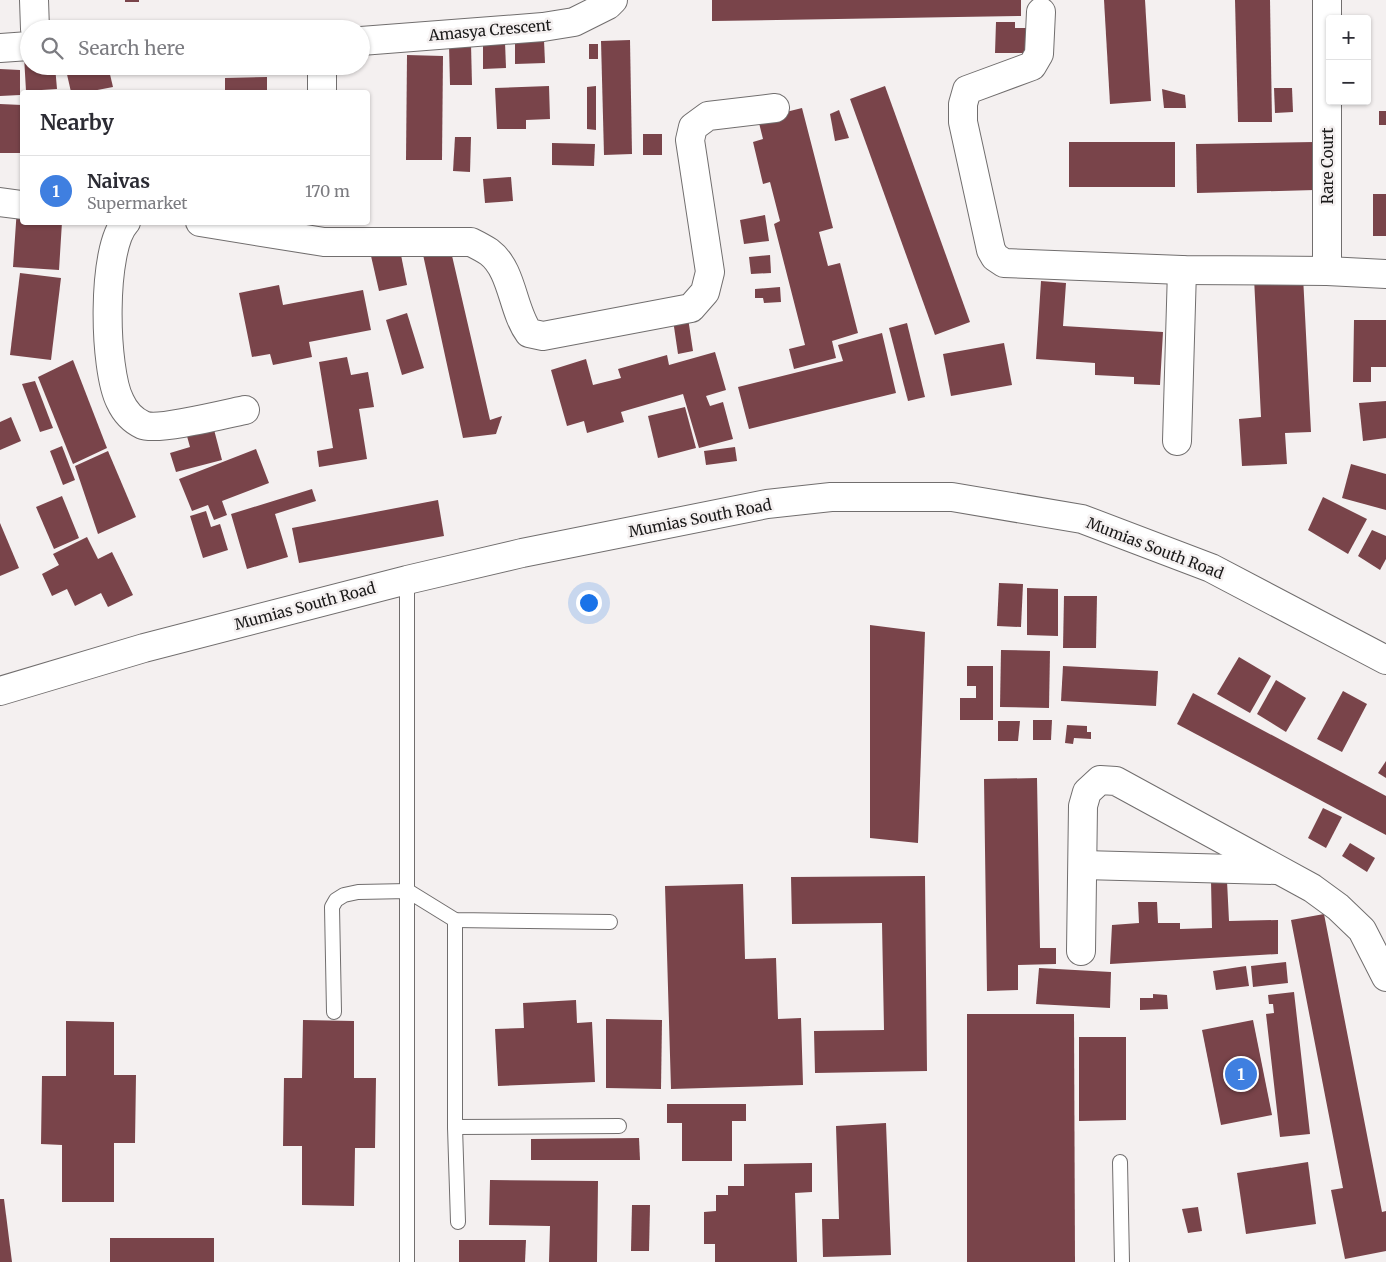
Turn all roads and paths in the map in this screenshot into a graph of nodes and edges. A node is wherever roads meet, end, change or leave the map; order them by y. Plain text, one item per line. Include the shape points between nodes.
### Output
1 (34, 0) edge
2 (613, 0) edge
3 (1327, 0) edge
4 (1041, 12) dead end
5 (35, 20) edge
6 (370, 40) edge
7 (20, 47) edge
8 (0, 48) edge
9 (322, 75) edge
10 (322, 90) edge
11 (775, 108) dead end
12 (0, 202) edge
13 (20, 205) edge
14 (124, 225) edge
15 (237, 225) edge
16 (324, 232) edge
17 (1182, 270) junction
18 (1327, 271) junction
19 (1386, 274) edge
20 (245, 410) dead end
21 (1177, 441) dead end
22 (407, 580) junction
23 (1386, 660) edge
24 (0, 690) edge
25 (1083, 865) junction
26 (1280, 870) junction
27 (408, 892) junction
28 (455, 920) junction
29 (610, 922) dead end
30 (1081, 951) dead end
31 (1386, 977) edge
32 (334, 1012) dead end
33 (619, 1126) dead end
34 (455, 1127) junction
35 (1120, 1162) dead end
36 (458, 1222) dead end
37 (407, 1262) edge
38 (1122, 1262) edge

1 - 5 street
2 - 6 street, Amasya Crescent via 574,22
3 - 18 street, Rare Court
4 - 17 street via 1038,54 1032,66 968,90 963,104 963,122 991,250 1004,262
7 - 8 street
9 - 10 street
11 - 16 street via 708,116 693,126 690,140 710,272 705,292 691,308 543,336 529,334 521,322 502,270 490,253 471,242
12 - 13 street
14 - 20 street via 112,252 107,344 119,400 129,417 145,426
15 - 16 street
17 - 18 street
17 - 21 street
18 - 19 street
22 - 23 street, Mumias South Road via 522,553 767,504 831,497 952,496 1082,519 1130,536 1211,568
22 - 24 street, Mumias South Road via 144,648
22 - 27 lane
25 - 26 street
25 - 26 street via 1083,806 1087,792 1100,780 1116,781 1141,793
25 - 30 street
26 - 31 street via 1338,907 1362,930
27 - 28 lane
27 - 32 lane via 358,892 336,900 332,907
27 - 37 lane
28 - 29 lane
28 - 34 lane
33 - 34 lane
34 - 36 lane
35 - 38 lane

